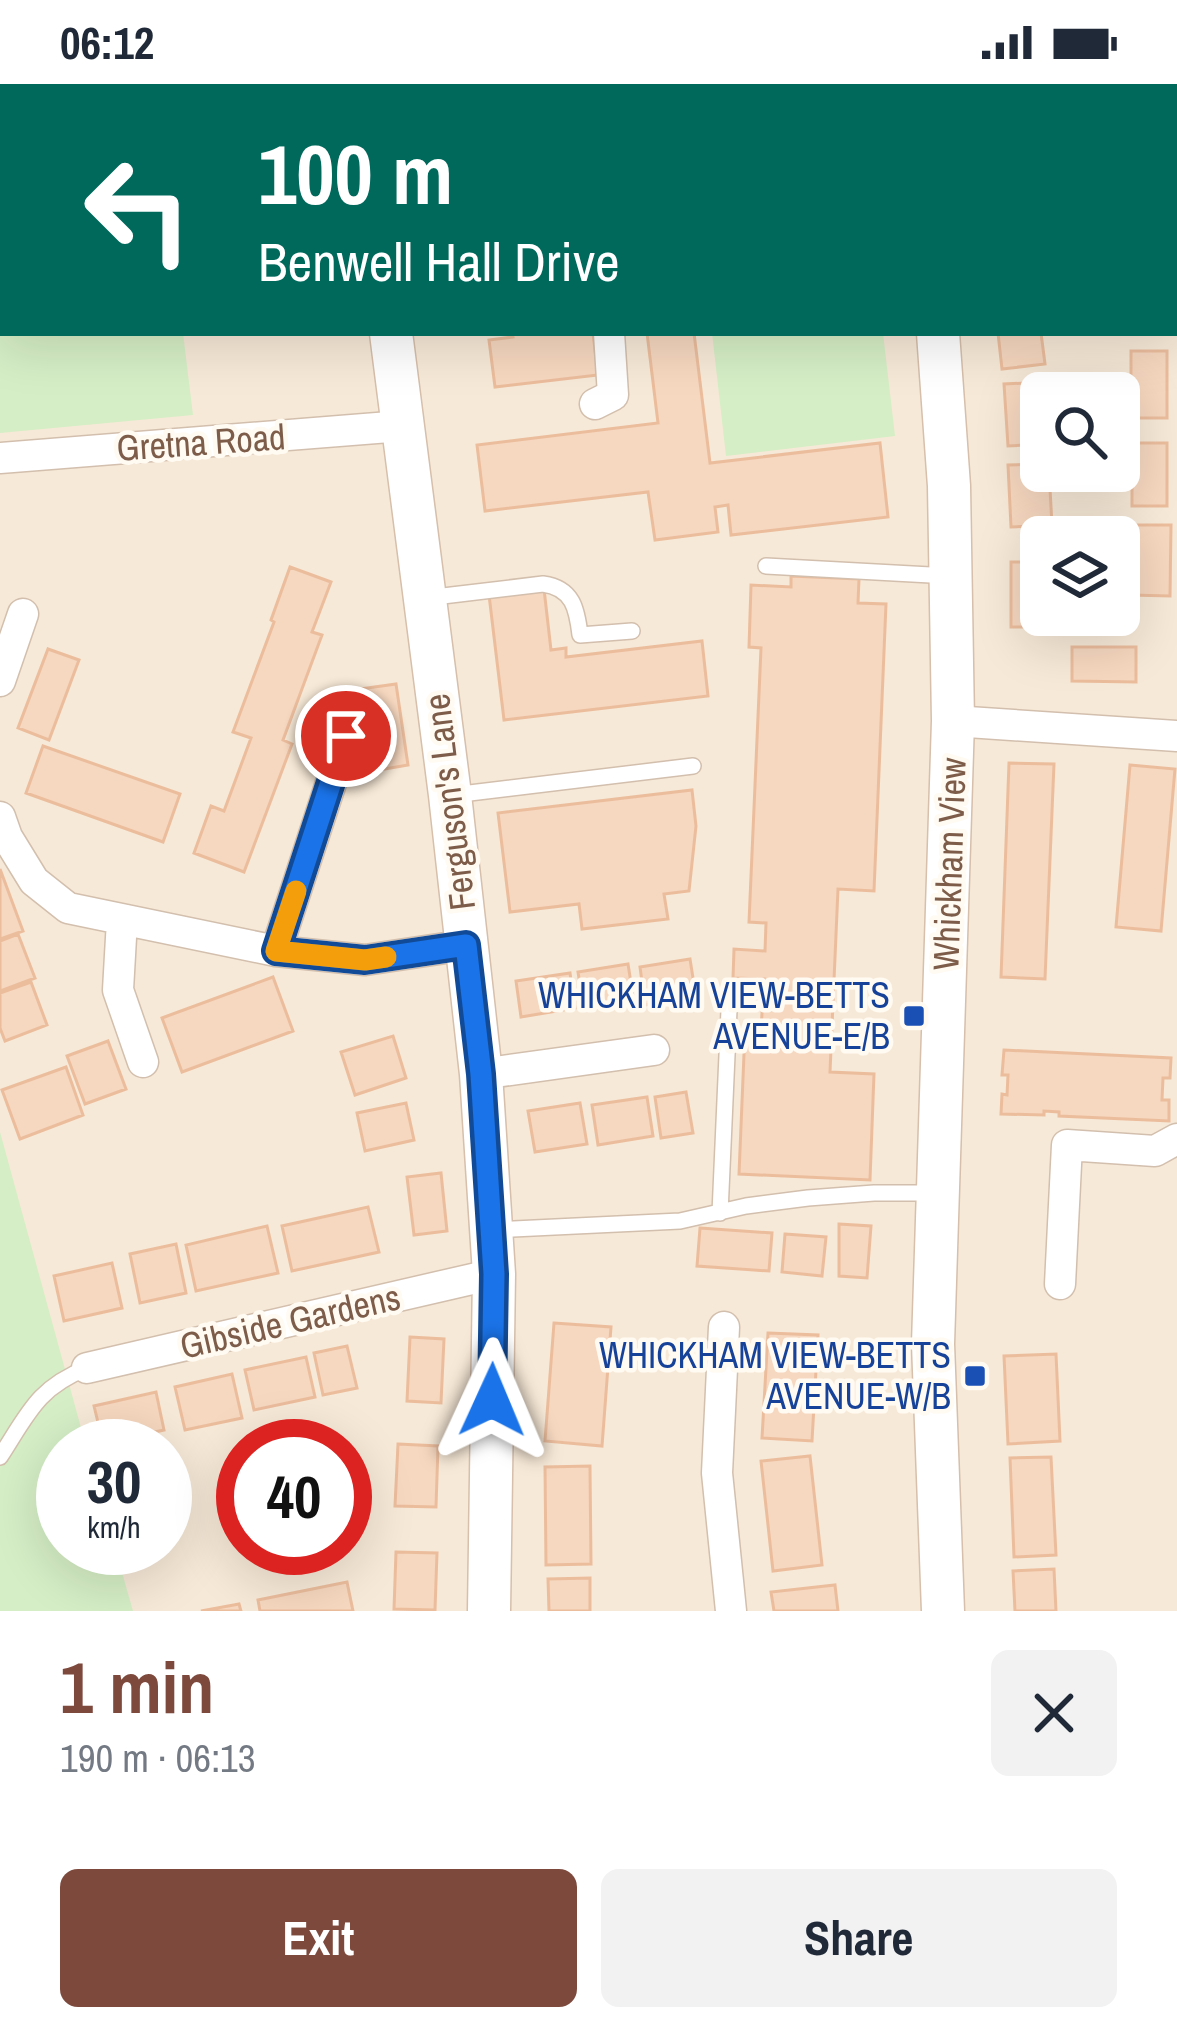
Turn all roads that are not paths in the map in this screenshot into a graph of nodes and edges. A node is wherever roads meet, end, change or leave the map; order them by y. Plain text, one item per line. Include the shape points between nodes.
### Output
1 (392, 336) edge
2 (609, 336) edge
3 (938, 336) edge
4 (595, 404) dead end
5 (402, 426) junction
6 (0, 458) edge
7 (766, 566) dead end
8 (951, 576) junction
9 (424, 598) junction
10 (23, 614) dead end
11 (632, 631) dead end
12 (0, 681) edge
13 (953, 721) junction
14 (346, 736) dead end
15 (1177, 736) edge
16 (693, 766) dead end
17 (450, 795) junction
18 (0, 817) edge
19 (122, 920) junction
20 (466, 945) junction
21 (276, 951) junction
22 (729, 1010) dead end
23 (654, 1050) dead end
24 (142, 1062) dead end
25 (481, 1074) junction
26 (1177, 1139) edge
27 (937, 1193) junction
28 (720, 1213) junction
29 (491, 1231) junction
30 (494, 1274) junction
31 (1060, 1284) dead end
32 (724, 1328) dead end
33 (87, 1368) joint
34 (0, 1457) edge
35 (489, 1611) edge
36 (730, 1611) edge
37 (943, 1611) edge

1 - 5 street, Ferguson's Lane
2 - 4 street via 614,395
3 - 8 street, Whickham View
5 - 6 street, Gretna Road
5 - 9 street, Ferguson's Lane
7 - 8 lane
8 - 13 street, Whickham View
9 - 11 lane via 559,586 577,606 580,635
9 - 17 street, Ferguson's Lane
10 - 12 street
13 - 15 street
13 - 27 street, Whickham View
14 - 21 street
16 - 17 lane
17 - 20 street, Ferguson's Lane
18 - 19 street via 34,881 68,908
19 - 21 street
19 - 24 street via 118,990
20 - 21 street via 365,960
20 - 25 street, Ferguson's Lane
22 - 28 lane
23 - 25 street
25 - 29 street, Ferguson's Lane
26 - 31 street via 1155,1151 1067,1145
27 - 28 lane via 808,1198
27 - 37 street, Whickham View
28 - 29 lane
29 - 30 street, Ferguson's Lane
30 - 33 street, Gibside Gardens
30 - 35 street, Ferguson's Lane
32 - 36 street via 717,1473
33 - 34 lane via 43,1392

